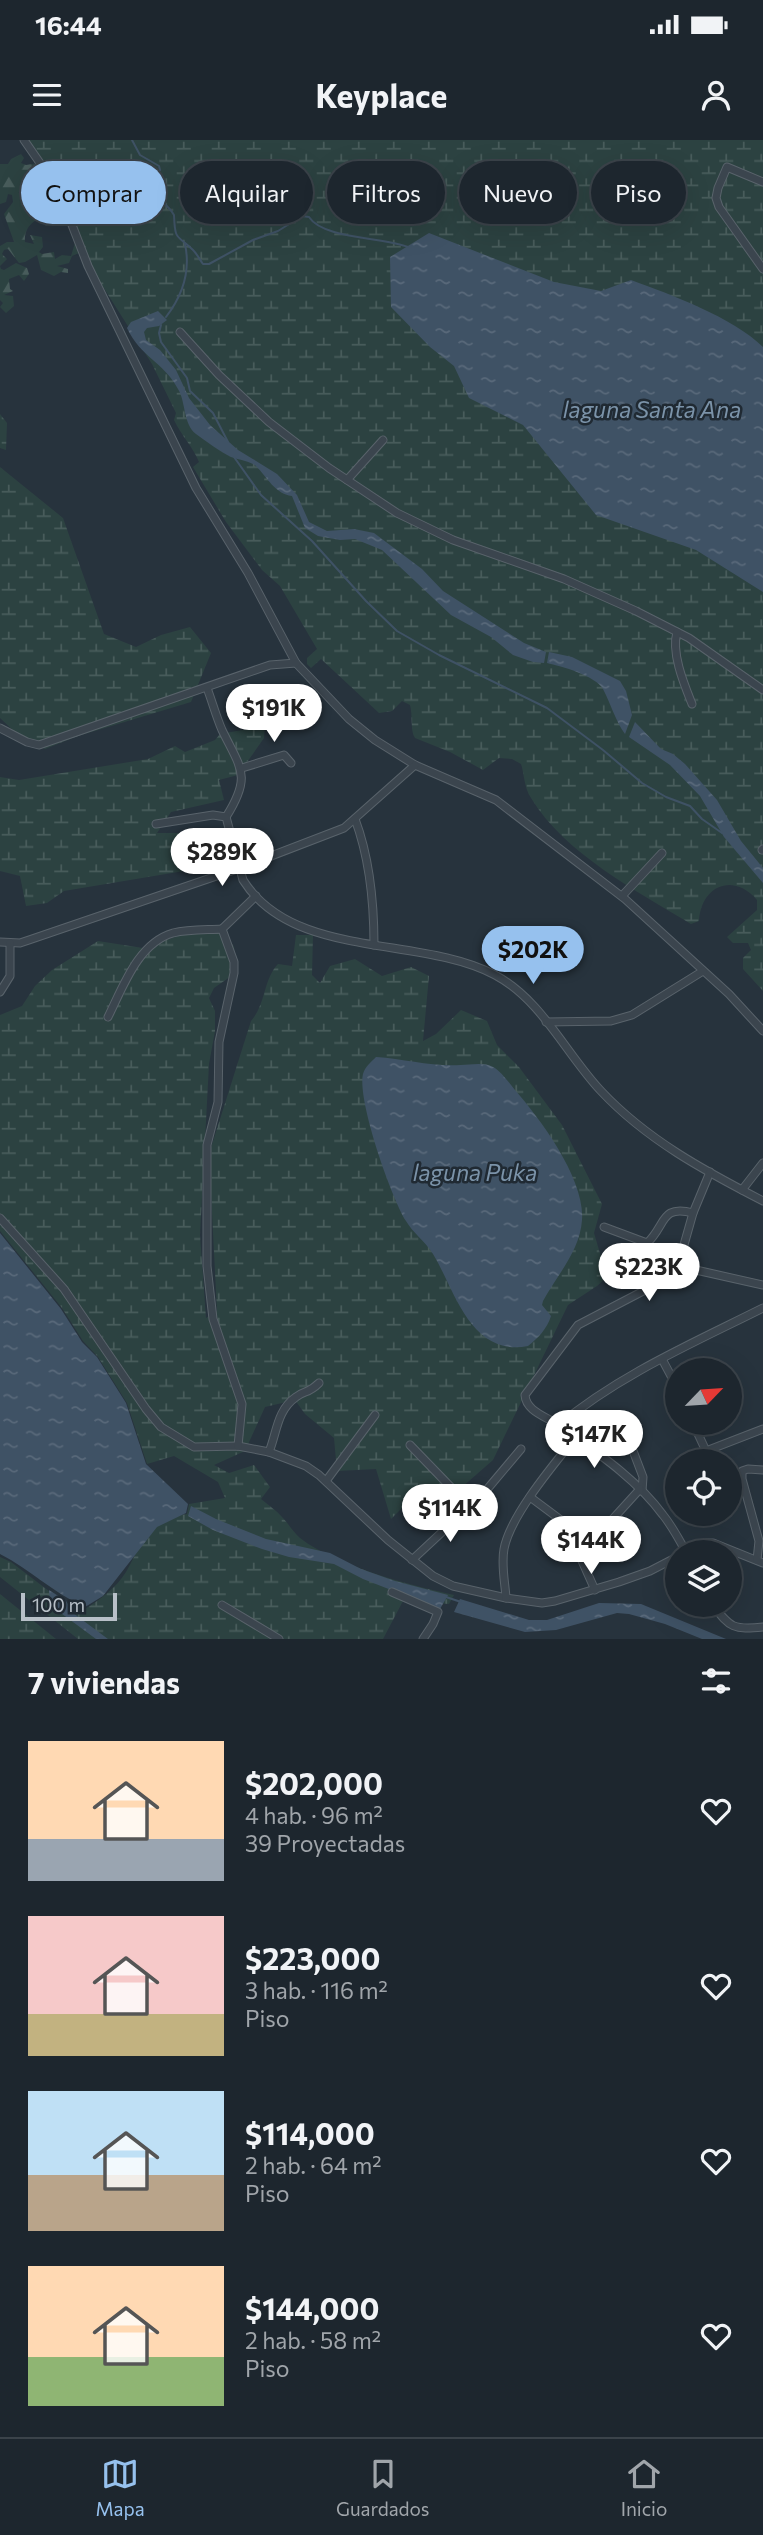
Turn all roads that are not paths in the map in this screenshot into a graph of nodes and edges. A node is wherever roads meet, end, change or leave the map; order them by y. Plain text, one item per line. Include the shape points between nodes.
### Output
1 (23, 140) edge
2 (763, 182) edge
3 (763, 269) edge
4 (180, 332) dead end
5 (383, 440) dead end
6 (347, 480) junction
7 (677, 632) junction
8 (296, 663) junction
9 (207, 688) junction
10 (763, 690) edge
11 (692, 705) dead end
12 (0, 728) edge
13 (291, 763) dead end
14 (415, 765) junction
15 (242, 768) junction
16 (226, 817) junction
17 (355, 819) junction
18 (156, 824) dead end
19 (662, 853) dead end
20 (240, 868) junction
21 (256, 896) junction
22 (622, 896) junction
23 (222, 929) junction
24 (0, 942) edge
25 (10, 943) junction
26 (374, 944) junction
27 (703, 971) junction
28 (0, 992) edge
29 (108, 1017) dead end
30 (546, 1022) junction
31 (763, 1031) edge
32 (763, 1163) edge
33 (710, 1172) junction
34 (742, 1190) junction
35 (763, 1200) edge
36 (693, 1213) junction
37 (0, 1218) edge
38 (604, 1227) dead end
39 (678, 1266) junction
40 (763, 1285) edge
41 (763, 1308) edge
42 (662, 1359) junction
43 (665, 1365) edge
44 (319, 1382) dead end
45 (375, 1415) dead end
46 (559, 1425) junction
47 (763, 1429) edge
48 (627, 1435) dead end
49 (699, 1435) edge
50 (575, 1438) junction
51 (410, 1445) dead end
52 (237, 1446) junction
53 (522, 1448) dead end
54 (269, 1452) junction
55 (763, 1470) edge
56 (326, 1481) junction
57 (641, 1490) junction
58 (530, 1497) junction
59 (470, 1507) junction
60 (679, 1540) edge
61 (742, 1554) edge
62 (580, 1555) junction
63 (412, 1560) junction
64 (760, 1561) edge
65 (665, 1563) edge
66 (594, 1590) junction
67 (392, 1592) dead end
68 (506, 1598) junction
69 (222, 1605) dead end
70 (723, 1617) edge
71 (763, 1627) edge
72 (279, 1639) edge
73 (424, 1639) edge

1 - 8 street via 58,189 88,267 196,488
2 - 3 street via 727,167 716,198
4 - 6 street via 269,422
5 - 6 street
6 - 7 street via 397,513 453,540 564,579
7 - 10 street
7 - 11 street via 677,653
8 - 9 street via 270,664
8 - 14 street via 349,719
9 - 12 street via 39,745
9 - 15 street
13 - 15 street via 284,755
14 - 17 street
14 - 22 street via 496,800
15 - 16 street via 241,788
16 - 18 street
16 - 20 street
17 - 20 street via 344,828
17 - 26 street via 369,872
19 - 22 street
20 - 21 street
20 - 25 street
21 - 23 street
21 - 26 street via 298,926
22 - 27 street
23 - 29 street via 184,931 156,940 129,976
23 - 52 street via 234,973 219,1042 218,1102 207,1144 207,1266 213,1320 242,1404
24 - 25 street
25 - 28 street via 10,976
26 - 30 street via 479,967 520,993
27 - 30 street via 632,1015 611,1021
27 - 31 street
30 - 33 street via 620,1111 663,1145
32 - 34 street
33 - 34 street
33 - 36 street
34 - 35 street
36 - 38 street via 670,1212 647,1243
36 - 39 street
37 - 52 street via 64,1289 161,1427 194,1447
39 - 40 street
39 - 46 street via 649,1288 578,1325 525,1392 527,1406
41 - 42 street
42 - 43 street
42 - 46 street
44 - 54 street via 281,1412
45 - 56 street
46 - 50 street
47 - 49 street via 706,1451
48 - 57 street via 643,1477
50 - 57 street
50 - 58 street
51 - 59 street
52 - 54 street
53 - 59 street
54 - 56 street via 306,1466
55 - 64 street via 742,1471 741,1479 759,1541
56 - 63 street
57 - 60 street
57 - 62 street
58 - 62 street via 562,1519
58 - 68 street via 505,1543
59 - 63 street
61 - 64 street
62 - 66 street
63 - 68 street via 453,1586
65 - 66 street
66 - 68 street via 542,1603
67 - 73 street via 438,1612
69 - 72 street
70 - 71 street via 736,1628

